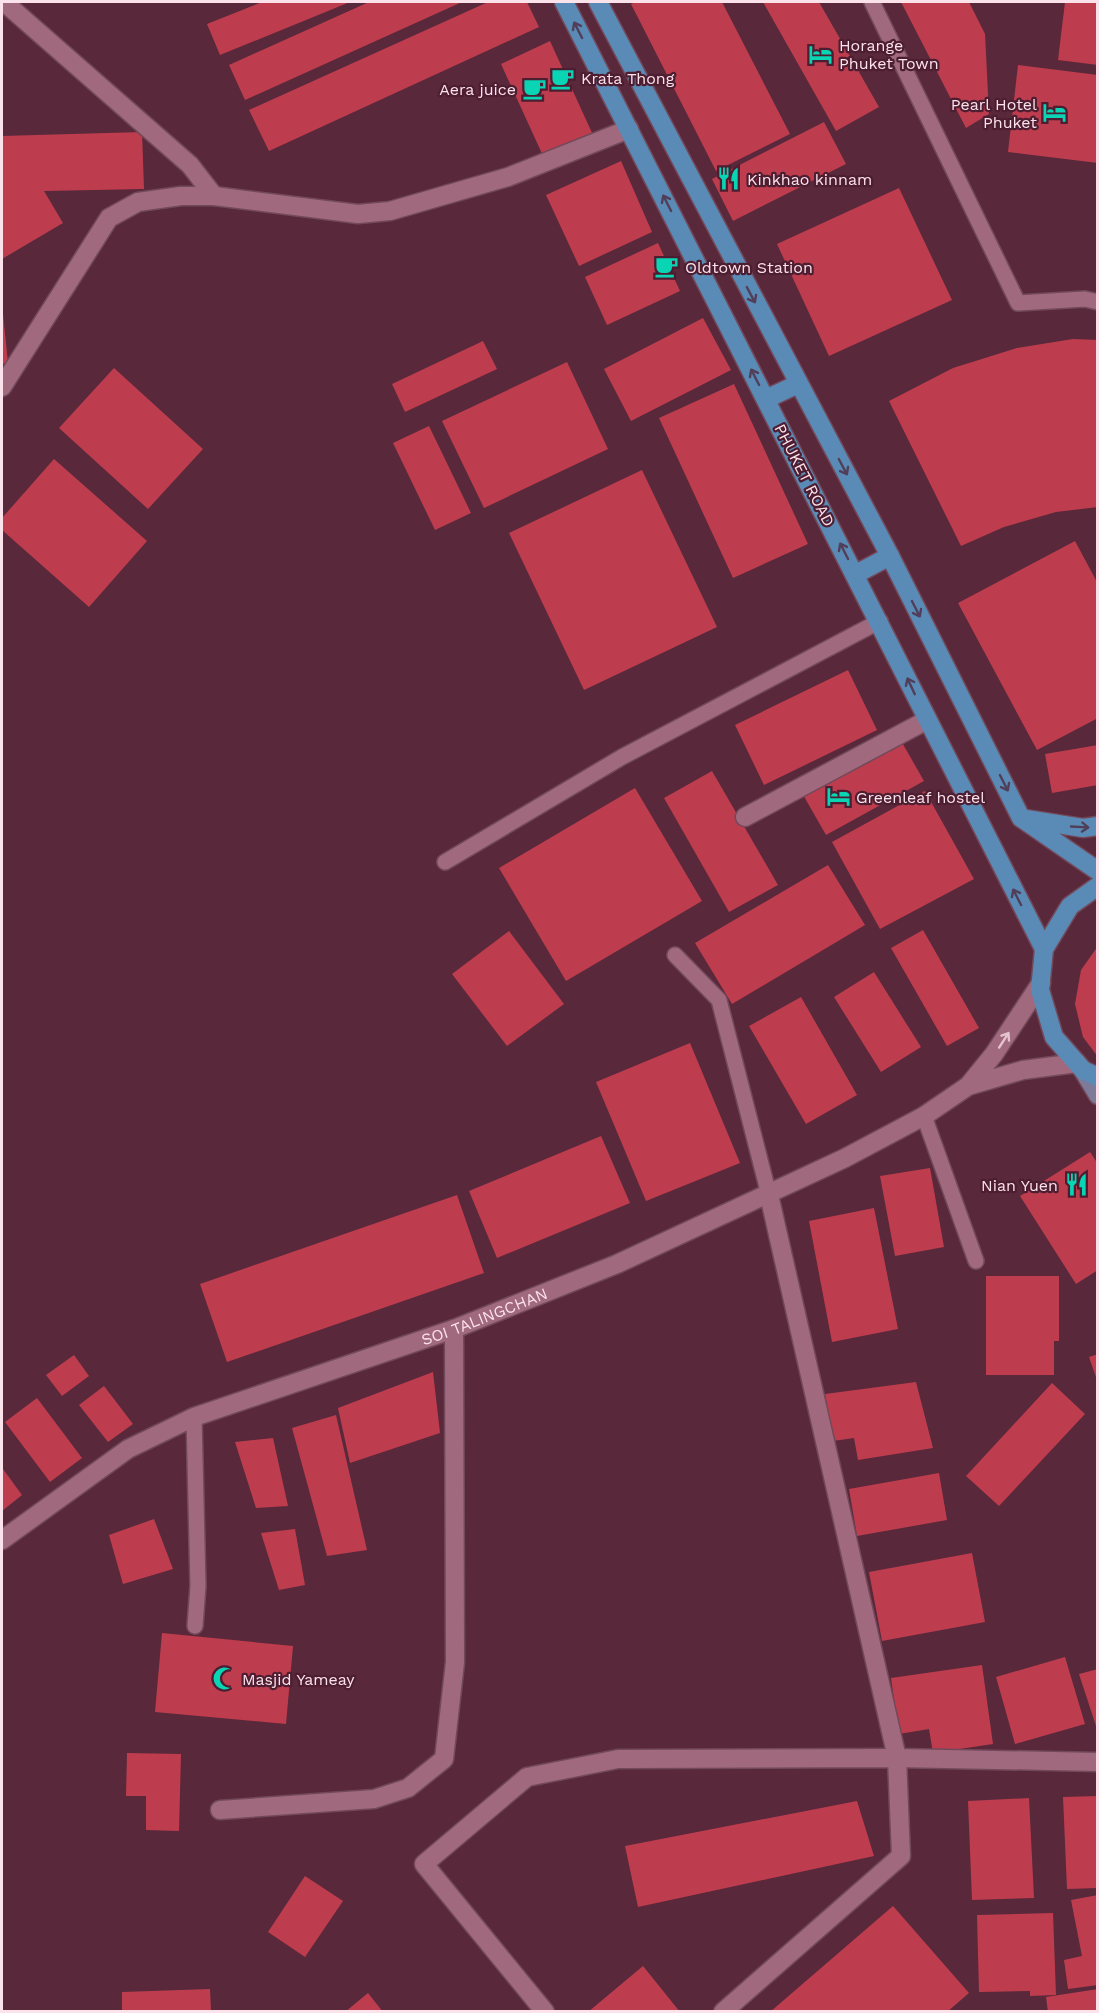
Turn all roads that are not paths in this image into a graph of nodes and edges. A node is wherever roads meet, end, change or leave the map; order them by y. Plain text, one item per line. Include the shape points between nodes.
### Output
1 (4, 2) edge
2 (566, 2) edge
3 (598, 2) edge
4 (872, 2) edge
5 (657, 117) junction
6 (629, 129) junction
7 (214, 196) junction
8 (1098, 302) edge
9 (798, 384) junction
10 (2, 387) edge
11 (766, 399) junction
12 (890, 556) junction
13 (856, 574) junction
14 (880, 621) junction
15 (927, 720) junction
16 (745, 817) dead end
17 (1021, 818) junction
18 (1098, 826) edge
19 (445, 862) dead end
20 (1098, 871) edge
21 (1098, 886) edge
22 (1044, 949) junction
23 (675, 955) dead end
24 (1041, 983) junction
25 (1086, 1070) edge
26 (968, 1086) junction
27 (1098, 1095) edge
28 (924, 1116) junction
29 (769, 1195) junction
30 (976, 1261) dead end
31 (454, 1329) junction
32 (194, 1417) junction
33 (2, 1540) edge
34 (195, 1626) dead end
35 (897, 1758) junction
36 (1098, 1762) edge
37 (220, 1810) dead end
38 (545, 2012) edge
39 (723, 2012) edge

1 - 7 street via 190,165
6 -> 2 main road, PHUKET ROAD
3 - 5 main road
4 - 8 lane via 1018,303 1085,299
5 - 6 main road
5 -> 9 main road
6 - 7 street via 508,177 390,211 358,214
11 -> 6 main road, PHUKET ROAD
7 - 10 street via 138,202 109,218
9 - 11 main road
9 -> 12 main road
13 -> 11 main road, PHUKET ROAD
12 - 13 main road
12 -> 17 main road
13 - 14 main road, PHUKET ROAD
15 -> 14 main road, PHUKET ROAD
14 - 19 lane via 622,757
15 - 16 street
22 -> 15 main road, PHUKET ROAD
17 -> 18 main road via 1083,828
17 - 20 main road
21 - 22 main road via 1070,906
22 - 24 main road
23 - 29 lane via 719,1000
24 - 25 main road via 1054,1037
26 -> 24 street, SOI TALINGCHAN
25 - 26 street, SOI TALINGCHAN via 1023,1070
25 - 27 main road
26 - 28 street, SOI TALINGCHAN
28 - 29 street, SOI TALINGCHAN
28 - 30 lane
29 - 31 street, SOI TALINGCHAN via 617,1264
29 - 35 street
31 - 32 street, SOI TALINGCHAN
31 - 37 street via 455,1662 444,1759 408,1788 374,1799
32 - 33 street, SOI TALINGCHAN via 128,1449
32 - 34 lane via 198,1586
35 - 36 street
35 - 38 street via 618,1759 527,1777 424,1864
35 - 39 street via 901,1856

